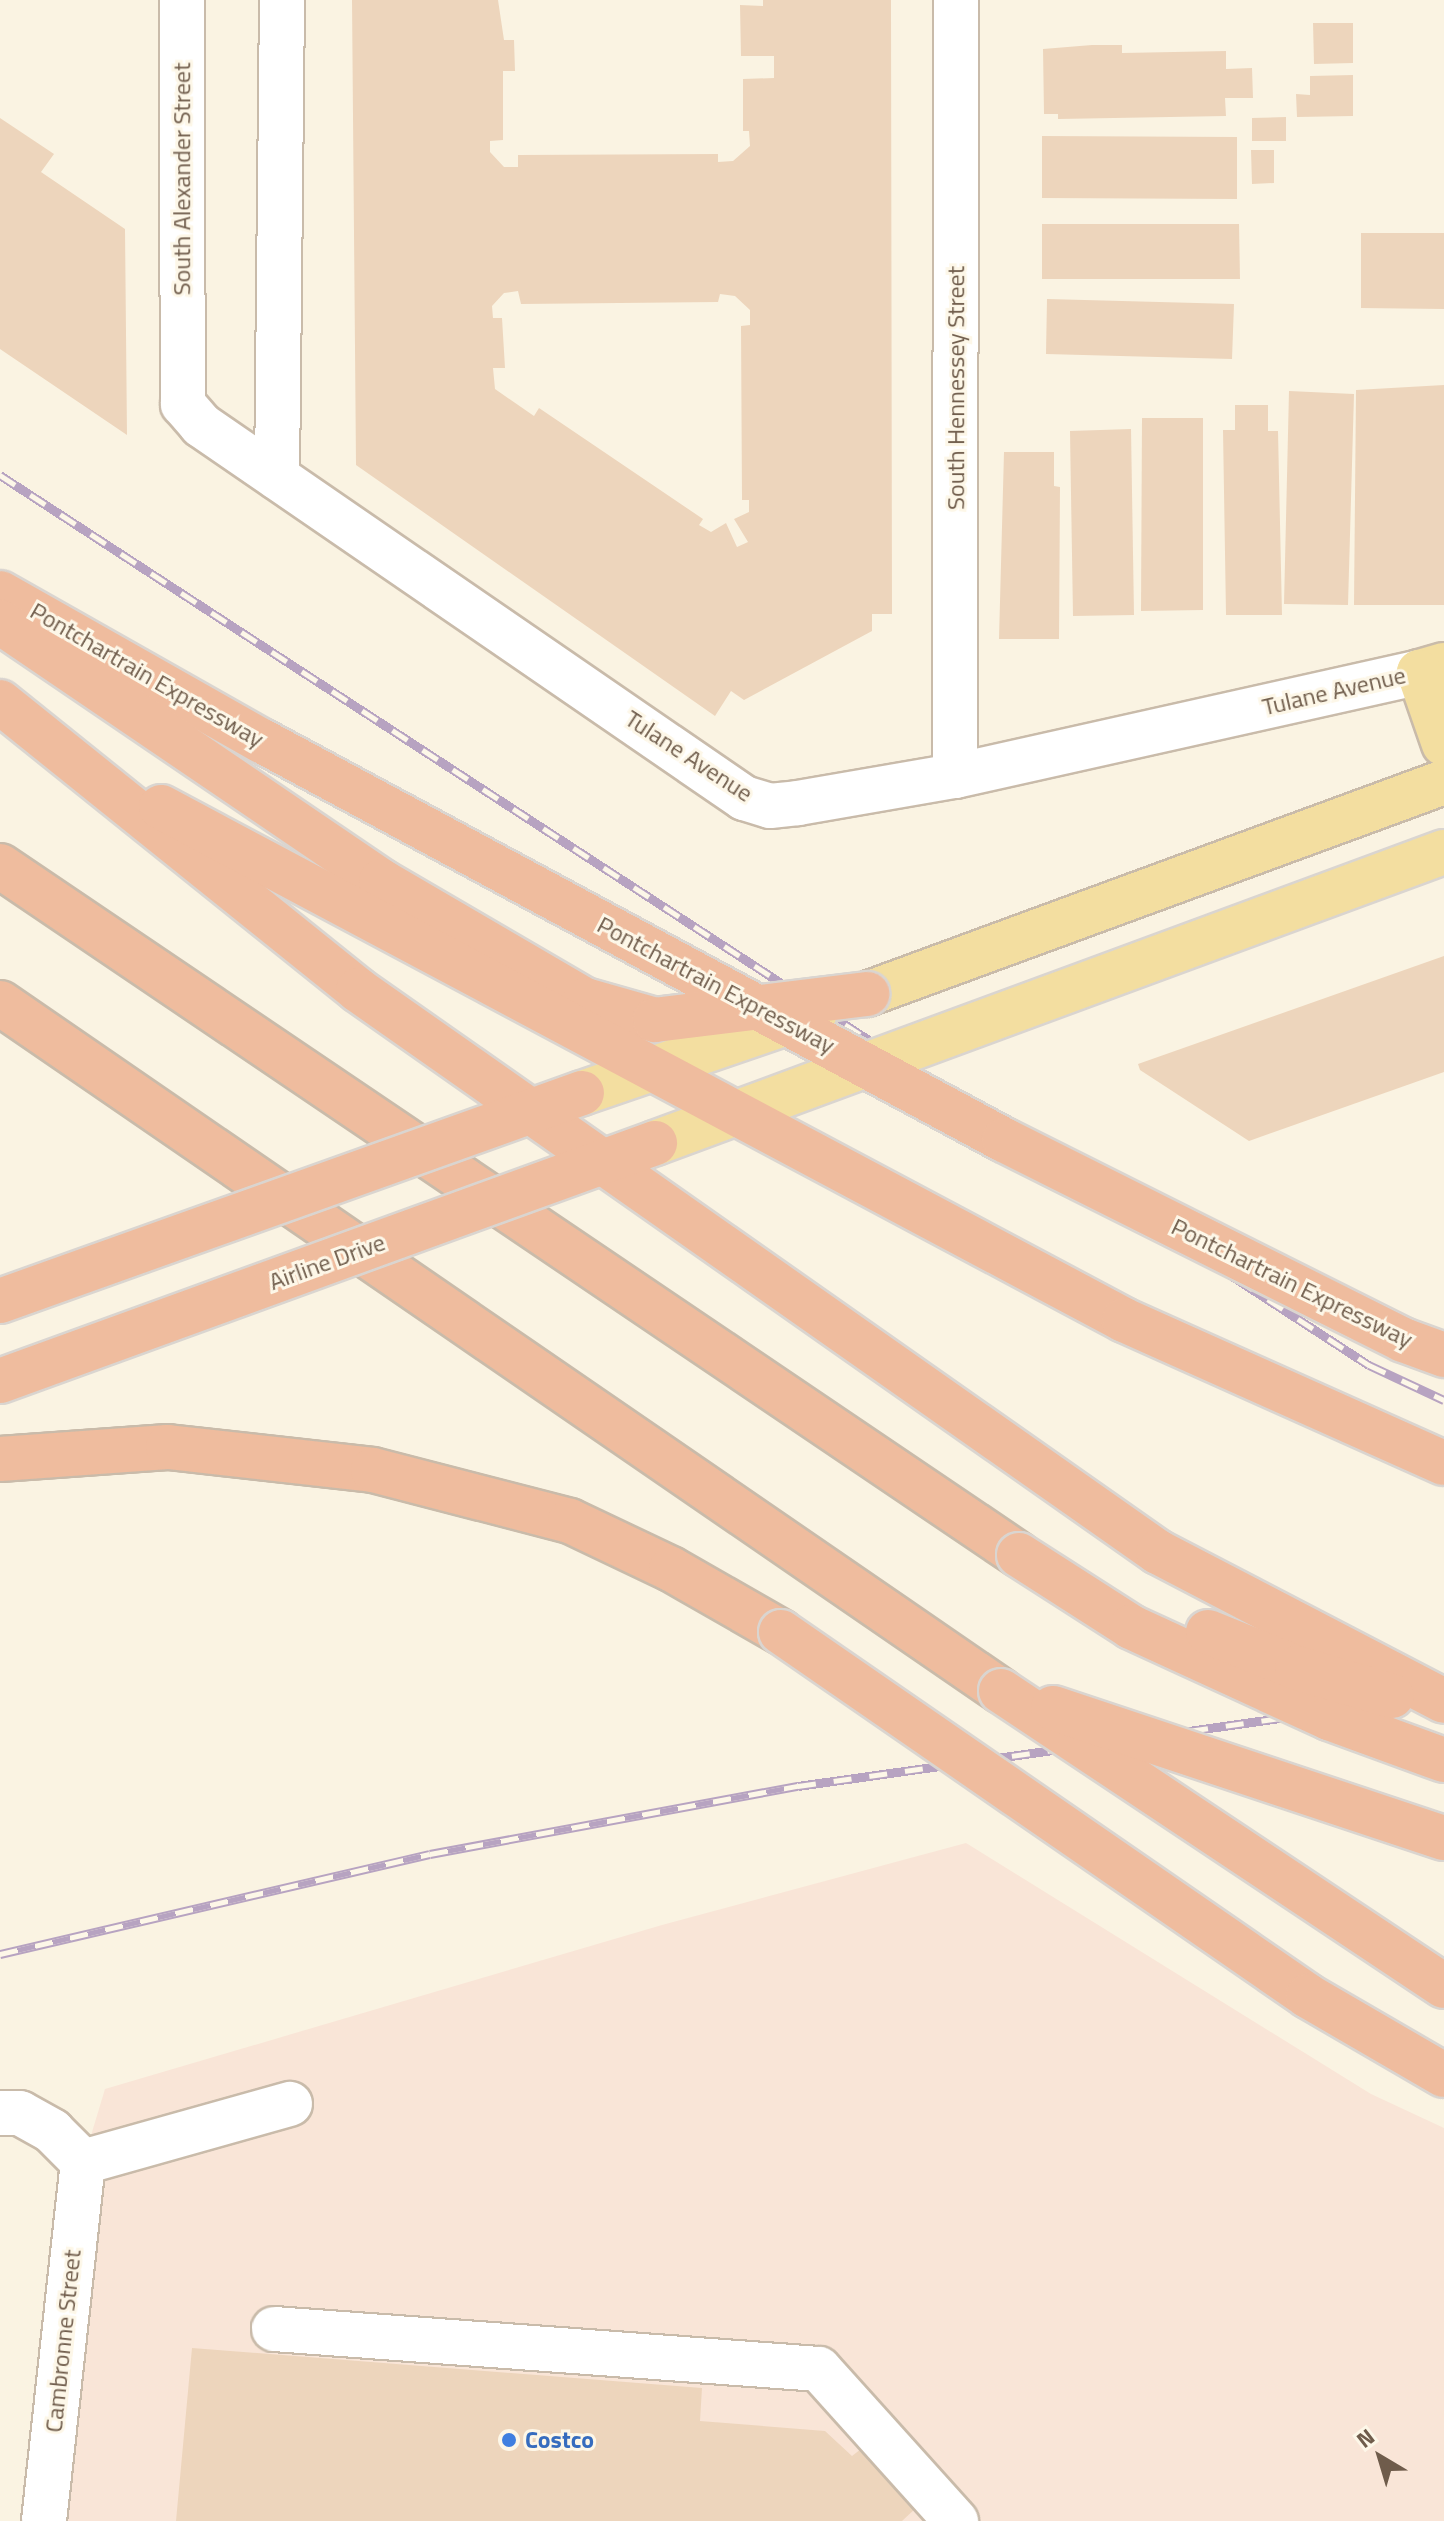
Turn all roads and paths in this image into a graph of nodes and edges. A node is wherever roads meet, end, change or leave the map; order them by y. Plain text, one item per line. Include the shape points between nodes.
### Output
1 (182, 0) edge
2 (282, 0) edge
3 (956, 0) edge
4 (183, 359) joint
5 (277, 477) junction
6 (0, 593) edge
7 (0, 622) edge
8 (1432, 668) edge
9 (0, 702) edge
10 (0, 721) edge
11 (1444, 744) edge
12 (955, 776) junction
13 (1444, 782) edge
14 (1444, 852) edge
15 (0, 866) edge
16 (867, 994) junction
17 (14, 1012) edge
18 (582, 1093) joint
19 (655, 1143) joint
20 (0, 1301) edge
21 (1444, 1355) edge
22 (0, 1381) edge
23 (0, 1459) edge
24 (1444, 1463) edge
25 (1019, 1555) junction
26 (1001, 1691) junction
27 (1444, 1701) edge
28 (1444, 1712) edge
29 (1444, 1760) edge
30 (1444, 1838) edge
31 (1444, 1986) edge
32 (1444, 2075) edge
33 (290, 2104) dead end
34 (0, 2113) edge
35 (83, 2162) junction
36 (274, 2329) dead end
37 (44, 2521) edge
38 (956, 2521) edge

1 - 4 street, South Alexander Street
2 - 5 street
3 - 12 street, South Hennessey Street
4 - 5 street, Tulane Avenue via 183,404 201,425
5 - 12 street, Tulane Avenue via 744,798 770,806
6 - 21 highway, Pontchartrain Expressway, bridge via 262,741 1004,1140 1403,1340
7 - 16 highway, bridge via 381,881 585,1000 655,1020
8 - 11 main road
8 - 12 street, Tulane Avenue
9 - 27 highway, bridge via 358,990 1158,1552
10 - 24 highway, bridge via 1124,1320
13 - 16 main road
14 - 19 main road, bridge
15 - 25 highway, bridge
16 - 18 main road, bridge
17 - 26 highway, bridge
18 - 20 highway, bridge
19 - 22 highway, Airline Drive, bridge
23 - 32 highway, bridge via 168,1447 258,1456 373,1470 570,1521 776,1629 1308,1996
25 - 28 highway, bridge via 1297,1668
25 - 29 highway, bridge via 1131,1627 1329,1718
26 - 30 highway, bridge
26 - 31 highway, bridge
33 - 35 street
34 - 35 street via 20,2113 52,2131
35 - 37 street, Cambronne Street
36 - 38 street via 819,2369

